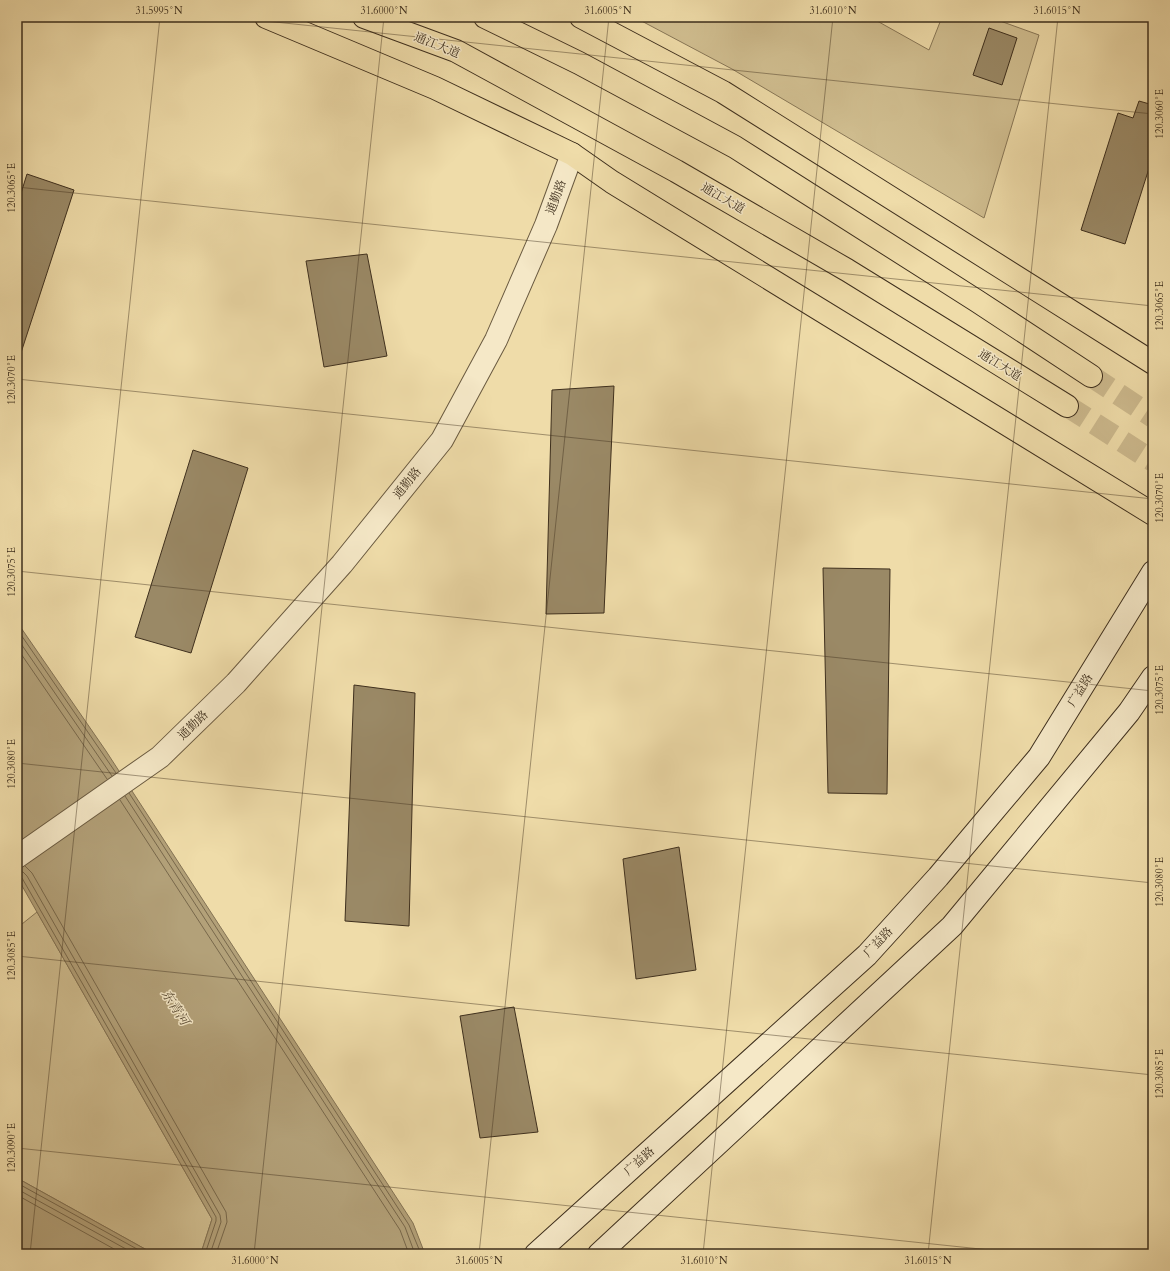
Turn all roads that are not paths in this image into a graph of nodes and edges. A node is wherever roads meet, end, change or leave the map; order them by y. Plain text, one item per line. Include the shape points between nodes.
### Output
1 (266, 17) edge
2 (364, 17) edge
3 (485, 17) edge
4 (581, 17) edge
5 (572, 154) junction
6 (1153, 363) edge
7 (1091, 376) tunnel mouth
8 (1067, 406) tunnel mouth
9 (1153, 514) edge
10 (1153, 572) edge
11 (1153, 677) edge
12 (17, 857) edge
13 (536, 1254) edge
14 (599, 1254) edge

1 - 5 main road via 435,88
2 - 8 main road, 通江大道 via 456,51 676,171 847,270
3 - 7 main road via 580,63 734,147
4 - 6 main road via 723,92
5 - 9 main road via 612,182
5 - 12 main road, 通勤路 via 546,225 496,340 442,440 337,570 236,683 160,757
10 - 13 main road, 广益路 via 1039,757 938,877 866,955
11 - 14 main road via 1130,712 952,926

